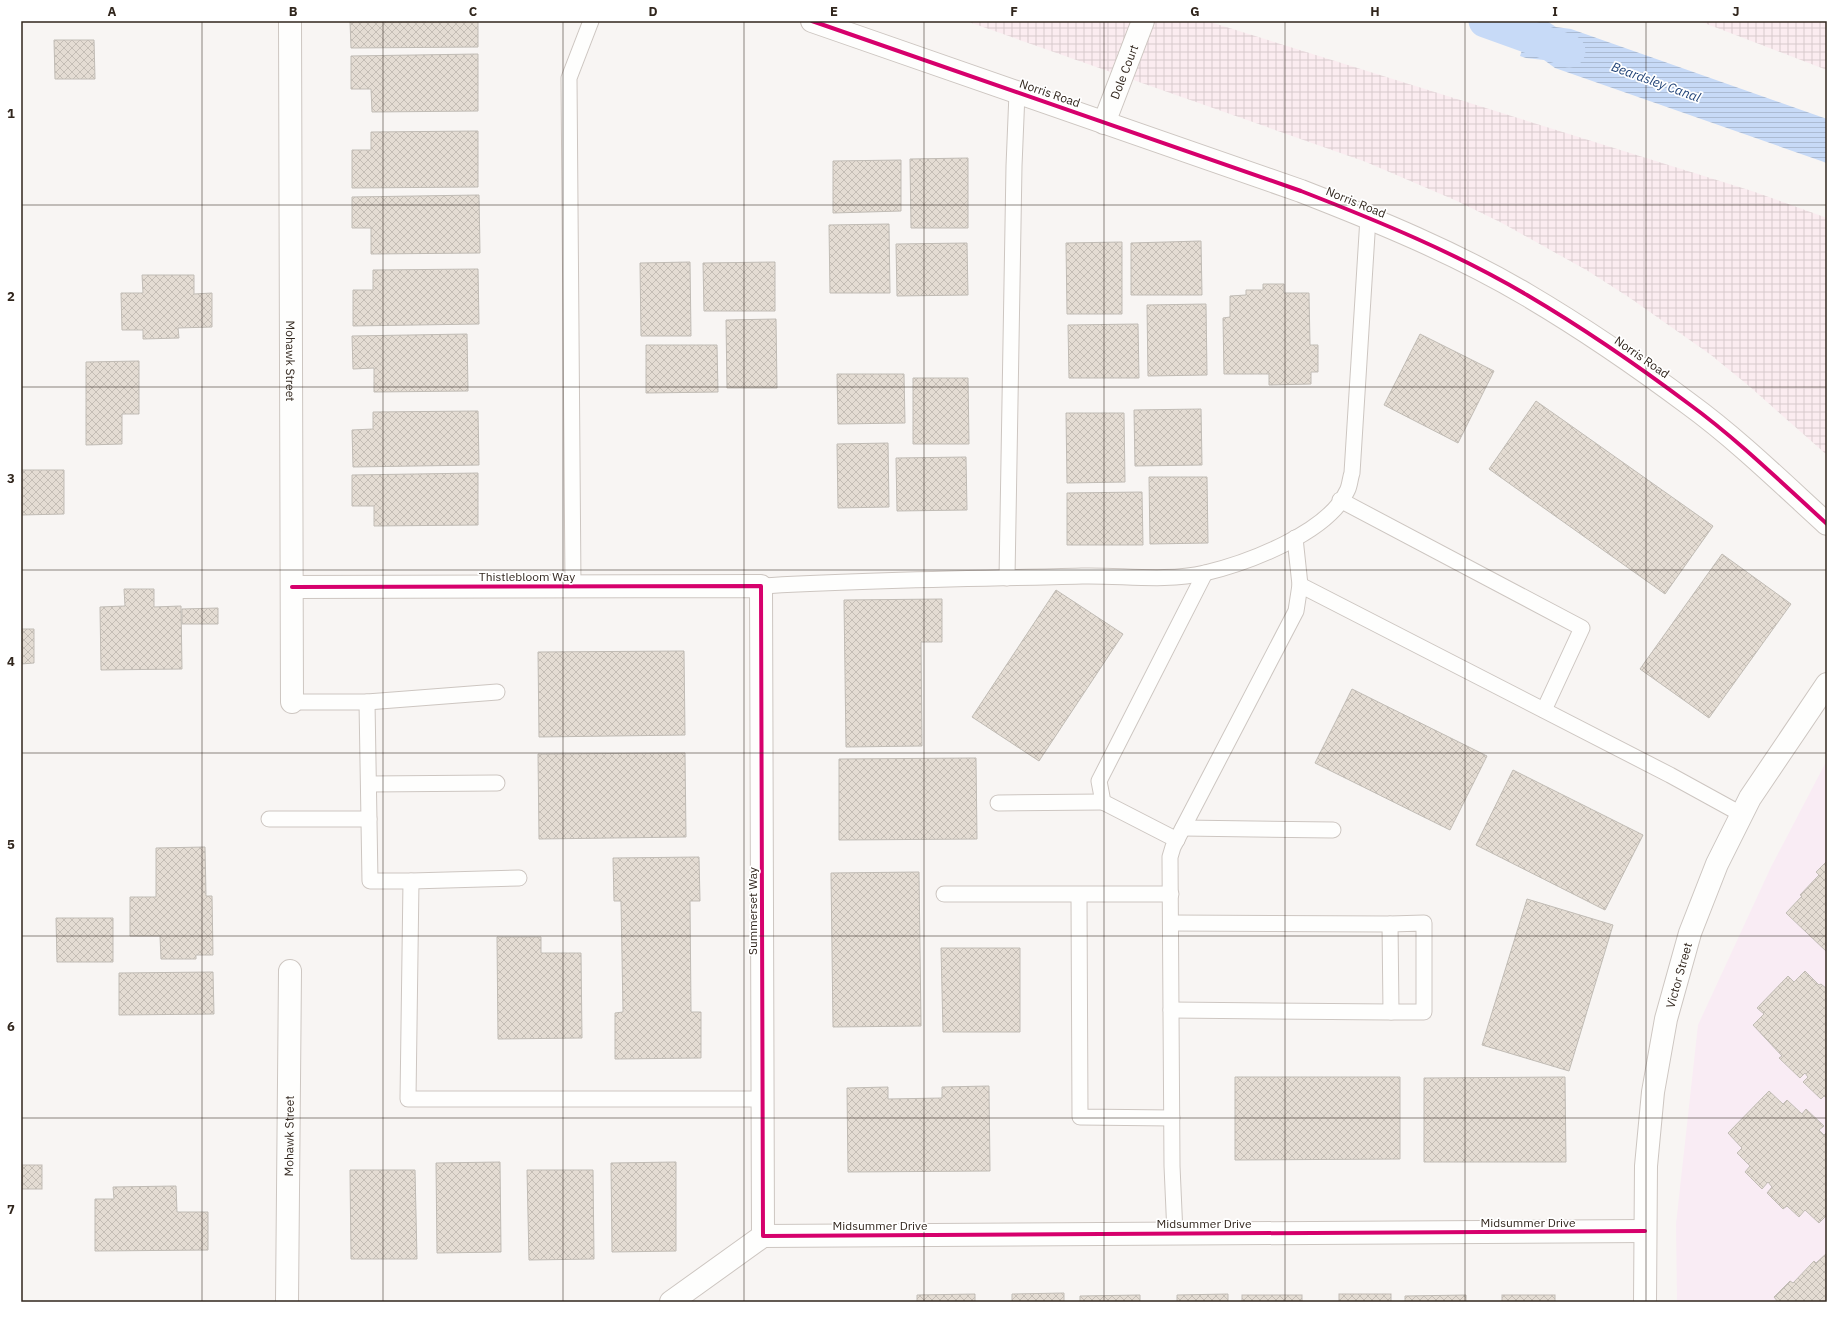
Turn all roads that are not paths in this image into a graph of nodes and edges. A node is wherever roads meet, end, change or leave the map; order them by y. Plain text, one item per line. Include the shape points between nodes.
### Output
1 (290, 21) edge
2 (591, 21) edge
3 (812, 21) edge
4 (1143, 21) edge
5 (1017, 93) junction
6 (1104, 123) junction
7 (1368, 218) junction
8 (1340, 500) junction
9 (1827, 524) edge
10 (1295, 538) junction
11 (1205, 573) junction
12 (1006, 578) junction
13 (1300, 585) junction
14 (573, 586) junction
15 (761, 586) junction
16 (292, 587) junction
17 (1827, 684) edge
18 (497, 692) dead end
19 (292, 702) joint
20 (368, 702) junction
21 (1544, 710) junction
22 (497, 783) dead end
23 (369, 784) junction
24 (1103, 802) junction
25 (998, 803) dead end
26 (1741, 814) junction
27 (269, 820) dead end
28 (369, 820) junction
29 (1333, 830) dead end
30 (1180, 834) junction
31 (519, 878) dead end
32 (411, 881) junction
33 (944, 894) dead end
34 (1171, 894) junction
35 (1079, 895) junction
36 (1171, 923) junction
37 (1390, 924) junction
38 (290, 971) dead end
39 (1171, 1010) junction
40 (1391, 1012) junction
41 (763, 1099) junction
42 (1172, 1118) junction
43 (1645, 1231) junction
44 (1174, 1234) junction
45 (763, 1236) junction
46 (287, 1302) edge
47 (671, 1302) edge
48 (1645, 1302) edge

1 - 16 street, Mohawk Street
2 - 14 lane via 569,78
3 - 5 street, Norris Road
4 - 6 street, Dole Court
5 - 6 street, Norris Road
5 - 12 lane
6 - 7 street, Norris Road via 1301,191
7 - 8 lane via 1352,473 1347,491
7 - 9 street, Norris Road via 1438,249 1526,295 1610,347 1691,405
8 - 10 lane via 1334,510 1320,522
8 - 21 lane via 1582,628
10 - 11 lane via 1249,559
10 - 13 lane
11 - 12 lane via 1176,578 1103,575
11 - 24 lane via 1099,781
12 - 15 lane via 822,582
13 - 21 lane
13 - 30 lane via 1296,611 1288,630
14 - 15 street, Thistlebloom Way
14 - 16 street, Thistlebloom Way
15 - 41 street, Summerset Way
16 - 19 street, Mohawk Street
17 - 26 street, Victor Street
18 - 20 lane
19 - 20 lane
20 - 23 lane
21 - 26 lane
22 - 23 lane
23 - 28 lane
24 - 25 lane
24 - 30 lane
26 - 43 street, Victor Street via 1717,864 1690,933 1666,1019 1653,1092 1646,1166
27 - 28 lane
28 - 32 lane via 370,881
29 - 30 lane
30 - 34 lane via 1170,857
31 - 32 lane
32 - 41 lane via 408,1099
33 - 35 lane
34 - 35 lane
34 - 36 lane
35 - 42 lane via 1080,1117
36 - 37 lane
36 - 39 lane
37 - 40 lane
37 - 40 lane via 1424,923 1424,1012
38 - 46 street, Mohawk Street
39 - 40 lane
39 - 42 lane
41 - 45 street, Summerset Way
42 - 44 lane
43 - 44 street, Midsummer Drive
43 - 48 street, Victor Street
44 - 45 street, Midsummer Drive
45 - 47 street

